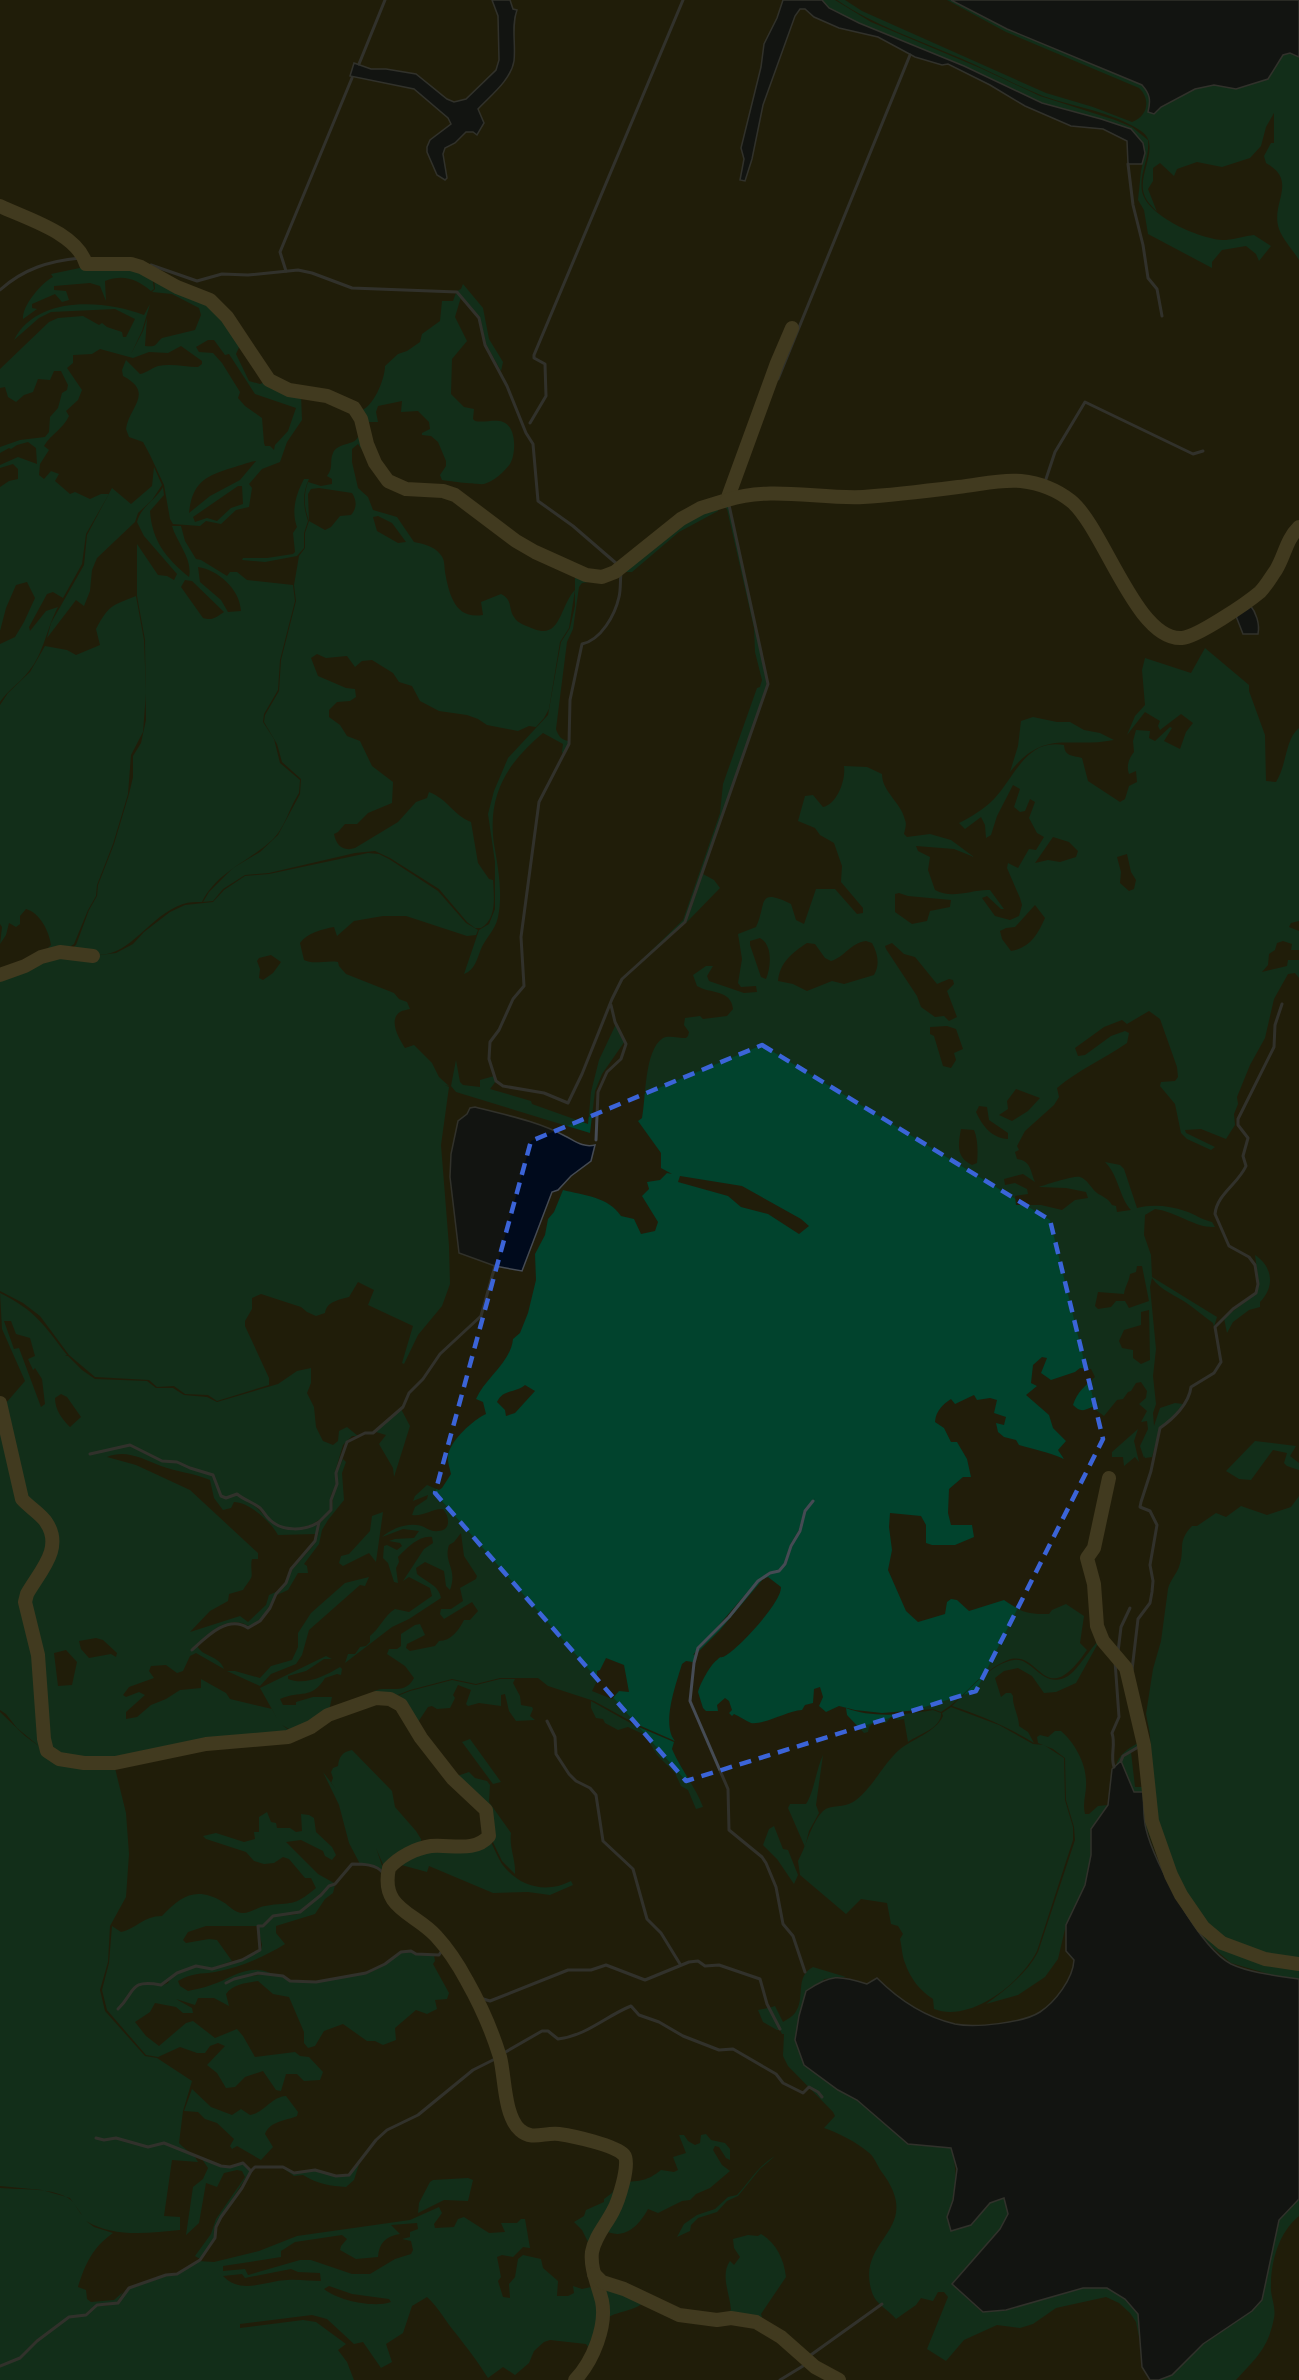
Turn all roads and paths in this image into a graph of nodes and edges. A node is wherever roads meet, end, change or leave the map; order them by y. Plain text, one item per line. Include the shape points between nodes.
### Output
1 (0, 206) edge
2 (792, 328) dead end
3 (727, 500) junction
4 (1299, 527) edge
5 (93, 956) dead end
6 (0, 975) edge
7 (0, 1403) edge
8 (1109, 1478) dead end
9 (1299, 1964) edge
10 (594, 2274) junction
11 (575, 2380) edge
12 (839, 2380) edge

1 - 3 street via 75,244 86,264 131,264 210,300 224,312 269,380 289,390 327,396 354,408 375,462 388,481 406,489 455,495 516,541 586,575 602,577 615,572 681,519
2 - 3 street
3 - 4 street via 779,493 865,497 998,481 1041,485 1059,493 1078,509 1123,586 1149,621 1179,638 1200,632 1259,593
5 - 6 street via 60,952
7 - 10 street via 22,1499 45,1519 52,1532 54,1546 25,1602 38,1654 44,1739 52,1756 70,1762 115,1763 206,1744 288,1737 328,1715 384,1697 401,1705 453,1779 486,1810 489,1836 485,1841 469,1846 430,1846 412,1852 389,1868 386,1883 391,1899 435,1935 468,1983 494,2040 511,2115 520,2130 534,2137 558,2134 584,2140 624,2155 627,2165 614,2210 592,2252
8 - 9 street via 1094,1548 1087,1558 1094,1584 1097,1626 1103,1641 1126,1668 1144,1745 1152,1821 1171,1875 1197,1918 1222,1943 1265,1959
10 - 11 street via 602,2326 597,2343
10 - 12 street via 602,2282 680,2314 756,2322 781,2337 815,2367

